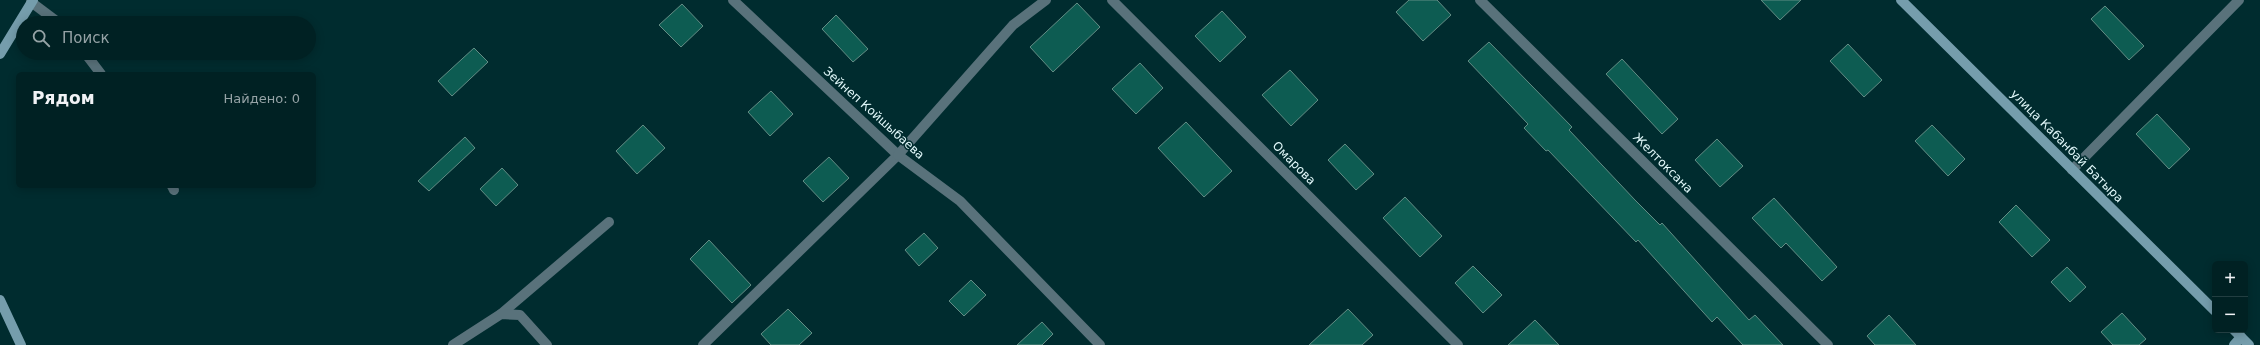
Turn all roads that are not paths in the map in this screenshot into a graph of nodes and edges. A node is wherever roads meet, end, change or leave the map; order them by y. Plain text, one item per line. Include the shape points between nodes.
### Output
1 (733, 0) edge
2 (1046, 0) edge
3 (1112, 0) edge
4 (1480, 0) edge
5 (1901, 0) edge
6 (2239, 0) edge
7 (32, 1) edge
8 (23, 16) edge
9 (50, 16) edge
10 (16, 28) edge
11 (0, 54) edge
12 (91, 60) edge
13 (100, 72) edge
14 (898, 155) junction
15 (2072, 170) junction
16 (609, 222) dead end
17 (0, 300) edge
18 (2212, 308) edge
19 (501, 314) junction
20 (2238, 334) edge
21 (1098, 344) edge
22 (21, 345) edge
23 (453, 345) edge
24 (547, 345) edge
25 (703, 345) edge
26 (1458, 345) edge
27 (1828, 345) edge
28 (2234, 345) edge
29 (2249, 345) edge

1 - 14 street, Зейнеп Койшыбаева
2 - 14 street via 1013,25
3 - 26 street, Омарова
4 - 27 street, Желтоксана
5 - 15 street, улица Кабанбай Батыра
6 - 15 street
7 - 8 street
7 - 9 street
10 - 11 street
12 - 13 street
14 - 21 street, Зейнеп Койшыбаева via 960,201
14 - 25 street
15 - 18 street, улица Кабанбай Батыра
16 - 19 street
17 - 22 street
19 - 23 street
19 - 24 street via 520,315
20 - 28 street
20 - 29 street

